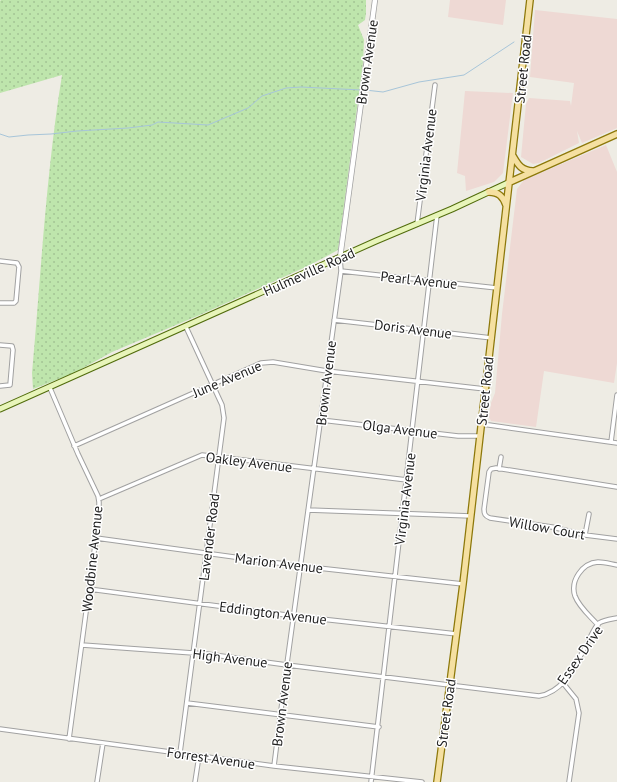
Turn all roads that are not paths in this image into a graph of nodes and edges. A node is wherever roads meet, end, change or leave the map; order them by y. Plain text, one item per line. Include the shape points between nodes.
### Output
1 (375, 0) edge
2 (530, 0) edge
3 (435, 85) dead end
4 (617, 134) edge
5 (512, 156) junction
6 (535, 170) junction
7 (510, 182) junction
8 (489, 192) junction
9 (507, 208) junction
10 (437, 215) junction
11 (417, 224) junction
12 (340, 258) junction
13 (0, 261) edge
14 (341, 271) junction
15 (429, 281) junction
16 (497, 288) junction
17 (0, 303) edge
18 (334, 320) junction
19 (186, 327) junction
20 (424, 331) junction
21 (492, 338) junction
22 (0, 345) edge
23 (327, 371) junction
24 (418, 380) junction
25 (213, 384) junction
26 (0, 386) edge
27 (50, 388) junction
28 (485, 389) junction
29 (617, 395) edge
30 (0, 409) edge
31 (320, 420) junction
32 (482, 424) junction
33 (413, 430) junction
34 (480, 436) junction
35 (611, 442) junction
36 (617, 443) edge
37 (74, 446) junction
38 (220, 457) junction
39 (501, 457) dead end
40 (499, 469) junction
41 (314, 470) junction
42 (407, 480) junction
43 (617, 487) edge
44 (99, 500) junction
45 (308, 510) junction
46 (403, 513) junction
47 (589, 514) dead end
48 (471, 516) junction
49 (585, 535) junction
50 (96, 538) junction
51 (617, 539) edge
52 (207, 554) junction
53 (617, 565) edge
54 (300, 566) junction
55 (396, 577) junction
56 (463, 584) junction
57 (89, 589) junction
58 (200, 604) junction
59 (294, 616) junction
60 (617, 618) edge
61 (598, 625) junction
62 (390, 626) junction
63 (457, 634) junction
64 (82, 645) junction
65 (194, 653) junction
66 (287, 665) junction
67 (384, 677) junction
68 (563, 683) junction
69 (450, 685) junction
70 (187, 703) junction
71 (281, 715) junction
72 (379, 727) junction
73 (0, 729) edge
74 (69, 739) junction
75 (103, 743) junction
76 (180, 753) junction
77 (199, 756) junction
78 (274, 766) junction
79 (372, 776) junction
80 (97, 782) edge
81 (195, 782) edge
82 (371, 782) edge
83 (422, 782) edge
84 (437, 782) edge
85 (569, 782) edge

1 - 12 street, Brown Avenue
2 - 5 main road, Street Road
3 - 11 street, Virginia Avenue
4 - 6 main road, Hulmeville Road
5 - 6 main road via 522,168 528,171
5 - 7 main road, Street Road
6 - 7 main road, Hulmeville Road
7 - 8 main road, Hulmeville Road
7 - 9 main road, Street Road
8 - 9 main road via 496,192 501,196
8 - 10 main road, Hulmeville Road
9 - 16 main road, Street Road
10 - 11 main road, Hulmeville Road
10 - 15 street, Virginia Avenue
11 - 12 main road, Hulmeville Road
12 - 14 street, Brown Avenue
12 - 19 main road, Hulmeville Road
13 - 17 street via 17,263 19,267 16,301
14 - 15 street, Pearl Avenue
14 - 18 street, Brown Avenue
15 - 16 street, Pearl Avenue
15 - 20 street, Virginia Avenue
16 - 21 main road, Street Road
18 - 20 street, Doris Avenue
18 - 23 street, Brown Avenue
19 - 25 street, Lavender Road
19 - 27 main road, Hulmeville Road
20 - 21 street, Doris Avenue
20 - 24 street, Virginia Avenue
21 - 28 main road, Street Road
22 - 26 street via 13,348 11,384
23 - 24 street, June Avenue
23 - 25 street, June Avenue via 266,362
23 - 31 street, Brown Avenue
24 - 28 street, June Avenue
24 - 33 street, Virginia Avenue
25 - 37 street, June Avenue
25 - 38 street, Lavender Road via 224,414
27 - 30 main road, Hulmeville Road
27 - 37 street, Woodbine Avenue
28 - 32 main road, Street Road
29 - 35 street
31 - 33 street, Olga Avenue
31 - 41 street, Brown Avenue
32 - 34 main road, Street Road
32 - 35 street
33 - 34 street, Olga Avenue
33 - 42 street, Virginia Avenue
34 - 48 main road, Street Road
35 - 36 street
37 - 44 street, Woodbine Avenue
38 - 41 street, Oakley Avenue
38 - 44 street, Oakley Avenue via 199,456
38 - 52 street, Lavender Road
39 - 40 street
40 - 43 street
40 - 49 street, Willow Court via 491,469 489,472 484,513 490,518 552,527
41 - 42 street, Oakley Avenue
41 - 45 street, Brown Avenue
42 - 46 street, Virginia Avenue
44 - 50 street, Woodbine Avenue
45 - 46 street
45 - 54 street, Brown Avenue
46 - 48 street
46 - 55 street, Virginia Avenue
47 - 49 street
48 - 56 main road, Street Road
49 - 51 street, Willow Court
50 - 52 street, Marion Avenue
50 - 57 street, Woodbine Avenue
52 - 54 street, Marion Avenue
52 - 58 street, Lavender Road
53 - 61 street via 598,562 590,564 574,582 575,595 580,604
54 - 55 street, Marion Avenue
54 - 59 street, Brown Avenue
55 - 56 street, Marion Avenue
55 - 62 street, Virginia Avenue
56 - 63 main road, Street Road
57 - 58 street, Eddington Avenue
57 - 64 street, Woodbine Avenue
58 - 59 street, Eddington Avenue
58 - 65 street, Lavender Road
59 - 62 street, Eddington Avenue
59 - 66 street, Brown Avenue
60 - 61 street, Essex Drive
61 - 68 street, Essex Drive
62 - 63 street, Eddington Avenue
62 - 67 street, Virginia Avenue
63 - 69 main road, Street Road
64 - 65 street, High Avenue
64 - 74 street, Woodbine Avenue
65 - 66 street, High Avenue
65 - 70 street, Lavender Road
66 - 67 street, High Avenue
66 - 71 street, Brown Avenue
67 - 69 street, High Avenue
67 - 72 street, Virginia Avenue
68 - 69 street, Essex Drive via 548,695 539,696
68 - 85 street via 576,699 579,713
69 - 84 main road, Street Road
70 - 71 street
70 - 76 street, Lavender Road
71 - 72 street
71 - 78 street, Brown Avenue
72 - 79 street, Virginia Avenue
73 - 74 street, Forrest Avenue
74 - 75 street, Forrest Avenue
75 - 76 street, Forrest Avenue
75 - 80 street
76 - 77 street, Forrest Avenue
77 - 78 street, Forrest Avenue
77 - 81 street
78 - 79 street, Forrest Avenue
79 - 82 street, Virginia Avenue
79 - 83 street, Forrest Avenue

